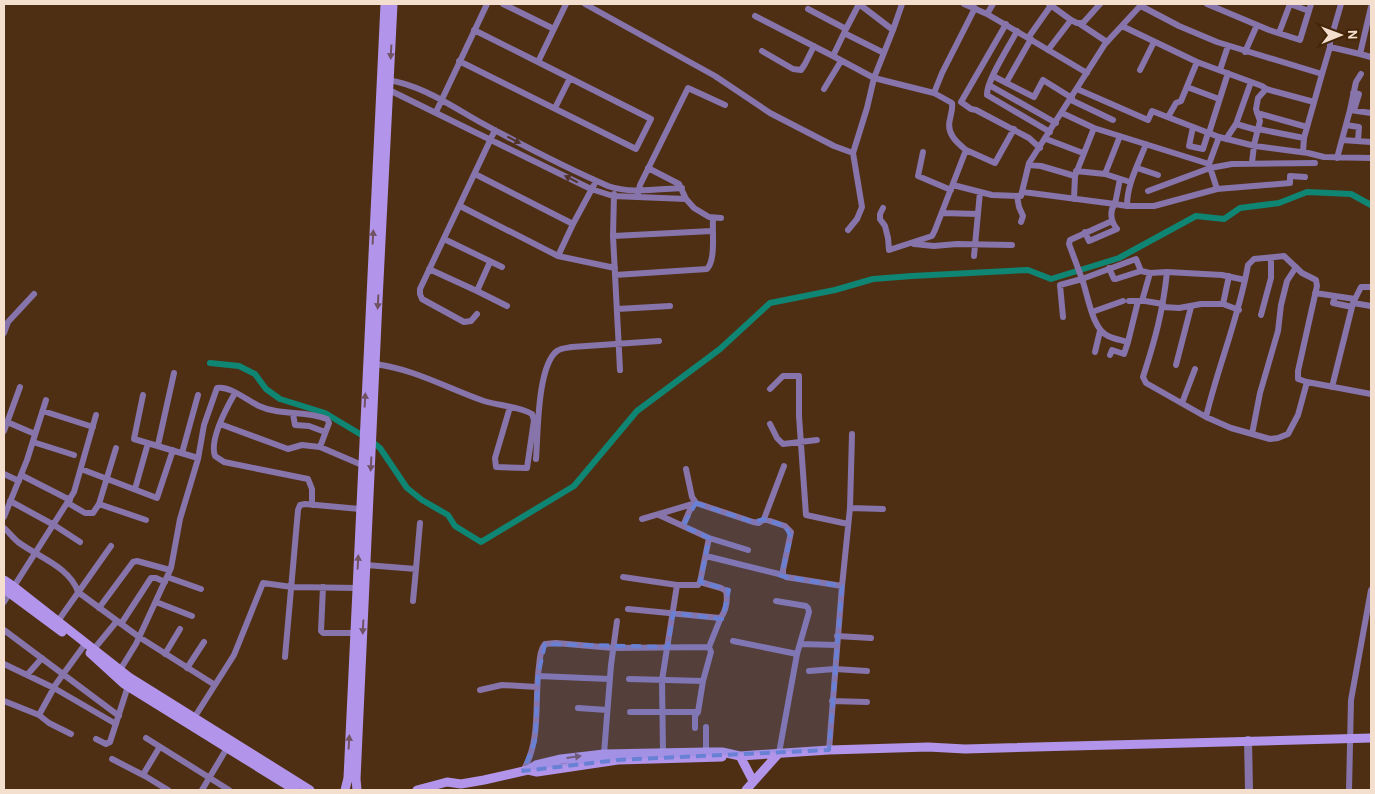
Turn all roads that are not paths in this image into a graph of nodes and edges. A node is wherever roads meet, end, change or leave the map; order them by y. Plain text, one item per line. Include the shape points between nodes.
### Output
1 (385, 4) edge
2 (393, 4) edge
3 (487, 4) edge
4 (503, 4) edge
5 (566, 4) edge
6 (585, 4) edge
7 (859, 4) edge
8 (902, 4) edge
9 (964, 4) edge
10 (993, 4) edge
11 (1051, 4) edge
12 (1100, 4) edge
13 (1207, 4) edge
14 (1311, 4) edge
15 (1341, 4) edge
16 (1142, 5) edge
17 (1371, 7) edge
18 (975, 8) junction
19 (808, 9) dead end
20 (1309, 11) junction
21 (987, 14) junction
22 (755, 16) dead end
23 (1071, 20) junction
24 (1006, 24) junction
25 (1080, 24) junction
26 (1257, 25) junction
27 (1122, 26) junction
28 (554, 29) junction
29 (474, 30) junction
30 (893, 30) junction
31 (845, 31) junction
32 (1017, 31) junction
33 (1279, 33) junction
34 (1030, 38) junction
35 (1107, 42) junction
36 (1154, 42) junction
37 (814, 46) junction
38 (1228, 46) junction
39 (1330, 47) junction
40 (1048, 50) junction
41 (762, 51) dead end
42 (1245, 52) junction
43 (884, 54) junction
44 (1360, 54) junction
45 (833, 56) junction
46 (1371, 57) edge
47 (459, 61) junction
48 (841, 61) junction
49 (538, 62) junction
50 (1196, 62) junction
51 (1140, 70) dead end
52 (1220, 70) junction
53 (1087, 73) junction
54 (1228, 73) junction
55 (1322, 74) junction
56 (1361, 74) dead end
57 (993, 76) junction
58 (570, 78) junction
59 (874, 78) junction
60 (1252, 82) junction
61 (1006, 83) junction
62 (385, 84) junction
63 (989, 85) junction
64 (1187, 87) junction
65 (824, 88) dead end
66 (1077, 89) junction
67 (1266, 89) junction
68 (934, 93) junction
69 (1247, 94) junction
70 (1258, 98) junction
71 (1072, 99) junction
72 (1219, 99) junction
73 (441, 100) junction
74 (1314, 102) junction
75 (725, 105) dead end
76 (555, 108) junction
77 (1352, 110) junction
78 (436, 112) junction
79 (1062, 113) junction
80 (1257, 113) junction
81 (1371, 113) edge
82 (1168, 117) junction
83 (1113, 120) dead end
84 (1056, 123) junction
85 (1236, 124) junction
86 (1346, 126) junction
87 (1193, 127) junction
88 (1094, 128) junction
89 (1307, 128) junction
90 (1014, 129) junction
91 (1258, 129) junction
92 (495, 130) junction
93 (1050, 132) junction
94 (1208, 133) junction
95 (1120, 136) junction
96 (1218, 137) junction
97 (1226, 138) junction
98 (1304, 138) junction
99 (491, 139) junction
100 (1046, 139) junction
101 (1342, 140) junction
102 (1358, 141) junction
103 (1371, 142) edge
104 (1146, 144) junction
105 (1254, 145) junction
106 (1040, 148) junction
107 (966, 150) junction
108 (923, 152) dead end
109 (1303, 152) junction
110 (853, 153) junction
111 (1083, 153) junction
112 (1338, 158) junction
113 (1371, 158) edge
114 (1252, 163) junction
115 (1315, 163) dead end
116 (1029, 165) junction
117 (1210, 166) junction
118 (648, 168) junction
119 (1136, 168) junction
120 (475, 174) junction
121 (1076, 174) junction
122 (1105, 174) junction
123 (1158, 176) dead end
124 (1305, 177) dead end
125 (1120, 179) junction
126 (596, 181) junction
127 (1130, 182) junction
128 (615, 188) junction
129 (682, 188) junction
130 (952, 188) junction
131 (591, 189) junction
132 (1217, 189) junction
133 (639, 190) junction
134 (1148, 191) dead end
135 (980, 192) junction
136 (1020, 194) junction
137 (613, 196) junction
138 (638, 198) junction
139 (686, 199) junction
140 (1074, 199) junction
141 (1115, 204) junction
142 (460, 206) junction
143 (1127, 206) junction
144 (883, 208) dead end
145 (942, 213) junction
146 (978, 214) junction
147 (713, 218) junction
148 (721, 218) dead end
149 (1112, 221) junction
150 (1021, 222) dead end
151 (573, 224) junction
152 (848, 230) dead end
153 (712, 231) junction
154 (1085, 232) junction
155 (613, 236) junction
156 (444, 240) junction
157 (913, 244) junction
158 (975, 244) junction
159 (1012, 245) dead end
160 (558, 256) junction
161 (974, 256) dead end
162 (1271, 258) junction
163 (490, 262) junction
164 (502, 267) dead end
165 (1109, 268) junction
166 (1296, 268) junction
167 (429, 270) junction
168 (615, 271) junction
169 (1141, 271) junction
170 (1166, 272) junction
171 (1150, 273) junction
172 (1229, 276) junction
173 (1081, 277) junction
174 (1245, 280) junction
175 (1371, 288) edge
176 (477, 291) junction
177 (1315, 293) junction
178 (34, 294) dead end
179 (1140, 301) junction
180 (1353, 303) junction
181 (1223, 304) junction
182 (1163, 305) junction
183 (507, 306) dead end
184 (670, 306) dead end
185 (1371, 306) edge
186 (1191, 307) junction
187 (617, 309) junction
188 (1238, 310) junction
189 (1092, 312) junction
190 (476, 314) dead end
191 (1261, 314) dead end
192 (1063, 317) dead end
193 (6, 322) edge
194 (1100, 331) junction
195 (4, 334) edge
196 (659, 341) dead end
197 (1128, 342) junction
198 (619, 345) junction
199 (1095, 352) dead end
200 (1110, 355) dead end
201 (375, 364) junction
202 (1176, 365) dead end
203 (1195, 369) dead end
204 (620, 370) dead end
205 (174, 373) dead end
206 (1307, 382) junction
207 (20, 387) dead end
208 (1332, 387) junction
209 (770, 389) dead end
210 (236, 393) junction
211 (1371, 394) edge
212 (143, 395) dead end
213 (198, 395) dead end
214 (46, 400) dead end
215 (1182, 403) junction
216 (510, 407) junction
217 (43, 410) junction
218 (293, 414) junction
219 (96, 415) dead end
220 (1206, 417) junction
221 (6, 423) edge
222 (220, 424) junction
223 (770, 424) dead end
224 (93, 427) junction
225 (4, 431) edge
226 (326, 432) junction
227 (35, 434) junction
228 (852, 434) dead end
229 (1252, 434) junction
230 (818, 440) dead end
231 (33, 442) junction
232 (148, 443) junction
233 (800, 443) junction
234 (158, 446) junction
235 (320, 447) junction
236 (116, 448) dead end
237 (173, 450) junction
238 (182, 453) junction
239 (74, 455) dead end
240 (198, 458) junction
241 (536, 459) dead end
242 (362, 465) junction
243 (784, 466) dead end
244 (81, 469) junction
245 (686, 469) dead end
246 (4, 474) edge
247 (20, 478) junction
248 (106, 478) junction
249 (135, 489) junction
250 (10, 501) junction
251 (69, 501) junction
252 (99, 504) junction
253 (312, 504) junction
254 (694, 504) junction
255 (850, 508) junction
256 (360, 509) junction
257 (883, 510) dead end
258 (659, 515) junction
259 (4, 517) edge
260 (642, 519) dead end
261 (764, 519) junction
262 (146, 520) dead end
263 (420, 523) dead end
264 (848, 524) junction
265 (54, 525) junction
266 (683, 526) junction
267 (4, 528) edge
268 (709, 538) junction
269 (80, 542) dead end
270 (111, 546) dead end
271 (748, 550) dead end
272 (35, 553) junction
273 (706, 556) junction
274 (366, 565) junction
275 (416, 569) junction
276 (170, 570) junction
277 (783, 575) junction
278 (623, 577) dead end
279 (166, 579) junction
280 (4, 580) edge
281 (700, 582) junction
282 (677, 585) junction
283 (292, 586) junction
284 (842, 586) junction
285 (323, 587) junction
286 (356, 588) junction
287 (9, 589) edge
288 (201, 589) dead end
289 (1371, 590) edge
290 (78, 592) junction
291 (412, 601) dead end
292 (776, 601) dead end
293 (4, 602) edge
294 (156, 602) junction
295 (99, 608) junction
296 (628, 609) dead end
297 (673, 613) junction
298 (192, 616) dead end
299 (721, 617) junction
300 (58, 621) junction
301 (617, 621) dead end
302 (119, 623) junction
303 (180, 629) dead end
304 (4, 630) edge
305 (354, 633) junction
306 (838, 636) junction
307 (139, 638) junction
308 (871, 638) dead end
309 (733, 641) dead end
310 (204, 642) dead end
311 (800, 644) junction
312 (837, 645) junction
313 (88, 647) junction
314 (668, 647) junction
315 (709, 647) junction
316 (613, 648) junction
317 (165, 654) junction
318 (797, 654) junction
319 (285, 657) dead end
320 (42, 658) junction
321 (4, 664) edge
322 (187, 668) junction
323 (835, 669) junction
324 (120, 670) junction
325 (809, 671) dead end
326 (867, 671) dead end
327 (26, 675) junction
328 (63, 675) junction
329 (538, 676) junction
330 (609, 679) junction
331 (629, 679) dead end
332 (662, 680) junction
333 (703, 681) junction
334 (215, 685) junction
335 (128, 686) junction
336 (537, 687) junction
337 (54, 688) junction
338 (480, 690) dead end
339 (832, 701) junction
340 (867, 702) dead end
341 (4, 703) edge
342 (578, 708) dead end
343 (607, 710) junction
344 (630, 712) dead end
345 (698, 712) junction
346 (662, 713) junction
347 (40, 715) junction
348 (119, 716) junction
349 (194, 718) junction
350 (116, 724) junction
351 (706, 727) dead end
352 (695, 728) dead end
353 (71, 734) dead end
354 (146, 738) dead end
355 (1350, 738) junction
356 (1371, 738) edge
357 (96, 739) dead end
358 (1248, 740) junction
359 (159, 748) junction
360 (227, 748) junction
361 (829, 750) junction
362 (664, 752) junction
363 (706, 752) junction
364 (779, 753) junction
365 (604, 754) junction
366 (738, 756) junction
367 (112, 759) dead end
368 (525, 771) junction
369 (145, 776) junction
370 (210, 777) junction
371 (754, 781) junction
372 (461, 784) junction
373 (290, 786) edge
374 (168, 790) edge
375 (202, 790) edge
376 (229, 790) edge
377 (310, 790) edge
378 (346, 790) edge
379 (357, 790) edge
380 (417, 790) edge
381 (452, 790) edge
382 (746, 790) edge
383 (1249, 790) edge
384 (1349, 790) edge

1 - 62 main road
2 -> 62 main road
3 - 29 street
4 - 28 street
5 - 28 street
6 - 110 street via 715,76 770,113
7 - 30 street
7 - 31 street
8 - 30 street
9 - 18 street
10 - 21 street
11 - 23 street
11 - 34 street
12 - 25 street
13 - 26 street
14 - 20 street
15 - 39 street
16 - 27 street
16 - 38 street via 1179,26
17 - 44 street
18 - 21 street
18 - 68 street
19 - 31 street
20 - 33 street via 1290,4
20 - 33 street via 1300,40
21 - 24 street
22 - 37 street
23 - 25 street
23 - 40 street
24 - 32 street
24 - 90 street via 961,102
25 - 35 street
26 - 33 street
26 - 42 street
27 - 35 street
27 - 36 street
28 - 49 street
29 - 47 street
29 - 49 street
30 - 43 street
31 - 43 street
31 - 45 street
32 - 34 street
32 - 57 street
34 - 40 street
34 - 61 street
35 - 53 street
36 - 50 street
36 - 51 street
37 - 41 street via 801,70 793,69
37 - 45 street
38 - 42 street
38 - 52 street
39 - 44 street
39 - 55 street
40 - 53 street
42 - 55 street
43 - 59 street
44 - 46 street
45 - 48 street
47 - 73 street
47 - 76 street
48 - 59 street
48 - 65 street
49 - 58 street
50 - 52 street
50 - 64 street
52 - 54 street
53 - 66 street
54 - 60 street
54 - 72 street
55 - 74 street
56 - 77 street via 1353,93 1358,94
57 - 61 street
57 - 63 street
58 - 76 street
58 - 76 street via 651,119 636,149
59 - 68 street
59 - 110 street
60 - 67 street
60 - 69 street
61 - 71 street via 1034,97 1043,80
62 - 73 street via 405,84
62 - 78 street
62 -> 201 main road
242 -> 62 main road
63 - 84 street
63 - 93 street via 986,92 989,98
64 - 72 street
64 - 82 street via 1181,102 1176,103
66 - 71 street
66 - 82 street via 1148,120 1152,111
67 - 70 street
67 - 74 street
68 - 107 street via 952,103 950,131 955,142
69 - 70 street
69 - 85 street
70 - 80 street
71 - 79 street
71 - 83 street
72 - 94 street
73 - 78 street
73 - 92 street
74 - 89 street
75 - 118 street via 688,88
77 - 81 street
77 - 86 street
78 - 99 street
79 - 84 street
79 - 88 street
80 - 89 street
80 - 91 street via 1260,118
82 - 87 street
84 - 93 street
85 - 91 street
85 - 97 street
86 - 101 street
86 - 102 street via 1359,127
87 - 94 street
87 - 94 street via 1189,146 1203,149
88 - 95 street
88 - 111 street
89 - 98 street
90 - 106 street
90 - 107 street via 995,163
91 - 98 street
91 - 105 street
92 - 99 street
92 -> 126 street
93 - 100 street
94 - 96 street
95 - 104 street
95 - 122 street
96 - 97 street
96 - 117 street
97 - 105 street
98 - 109 street
99 - 120 street
131 -> 99 street
100 - 106 street
100 - 111 street
101 - 102 street
101 - 112 street
102 - 103 street
104 - 117 street
104 - 119 street
105 - 109 street
105 - 114 street
106 - 116 street
107 - 130 street
108 - 130 street via 918,176
109 - 112 street
110 - 152 street via 862,207
111 - 121 street
112 - 113 street
114 - 115 street
114 - 117 street
116 - 121 street
116 - 136 street
117 - 132 street
117 - 134 street
118 - 129 street
118 - 133 street
119 - 123 street
119 - 127 street
120 - 142 street
120 - 151 street
121 - 122 street
121 - 140 street
122 - 125 street
124 - 132 street via 1290,176 1290,183
125 - 127 street
125 - 141 street
126 - 128 street
126 - 131 street
127 - 143 street
128 - 133 street
128 - 137 street
129 - 133 street
129 - 139 street
130 - 135 street
130 - 145 street
131 - 137 street
131 - 151 street
132 - 143 street via 1154,206
133 - 138 street
135 - 136 street via 992,196
135 - 146 street
136 - 140 street
136 - 150 street
137 - 138 street
137 - 155 street
138 - 139 street
139 - 147 street via 694,208
140 - 141 street
141 - 143 street
141 - 149 street
142 - 156 street
142 - 160 street
144 - 157 street via 880,219 885,226 889,250
145 - 146 street
145 - 157 street via 932,236
146 - 158 street
147 - 148 street
147 - 153 street
149 - 154 street
149 - 154 street via 1117,229 1089,241
151 - 160 street
153 - 155 street
153 - 168 street via 712,258 707,269
154 - 173 street via 1070,240 1069,244
155 - 168 street
156 - 163 street
156 - 167 street
157 - 158 street
158 - 159 street
158 - 161 street
160 - 168 street
162 - 166 street via 1284,256
162 - 174 street via 1250,261
162 - 191 street via 1271,278
163 - 164 street
163 - 176 street
165 - 169 street via 1116,280
165 - 169 street via 1136,259
165 - 173 street
166 - 177 street via 1316,280
166 - 229 street via 1287,281
167 - 176 street
167 - 190 street via 420,290 422,299 464,322 469,322
168 - 187 street
169 - 171 street
170 - 171 street
170 - 172 street
170 - 182 street
171 - 179 street
172 - 174 street
172 - 181 street
173 - 189 street
173 - 192 street via 1060,285
174 - 188 street
175 - 180 street via 1360,286
176 - 183 street
177 - 180 street via 1335,296 1333,304
177 - 206 street via 1298,371 1298,379
178 - 193 street
179 - 182 street
179 - 189 street via 1126,301
179 - 197 street
180 - 185 street
180 - 208 street
181 - 186 street
181 - 188 street
182 - 186 street
182 - 215 street via 1143,377 1146,383
184 - 187 street
186 - 202 street
187 - 198 street
188 - 220 street
189 - 194 street
193 - 195 street
194 - 197 street
194 - 199 street
196 - 198 street
197 - 200 street via 1124,354 1112,350
198 - 204 street
198 - 241 street via 560,349 551,358 540,400
201 - 216 street via 404,369 487,402
201 -> 274 main road
203 - 215 street
205 - 234 street
206 - 208 street
206 - 229 street via 1298,415 1288,434 1270,439
207 - 221 street
208 - 211 street
209 - 233 street via 783,376 799,376
210 - 218 street via 268,409
210 - 222 street
210 - 240 street via 217,388 204,426
212 - 232 street via 134,436 136,440
213 - 238 street
214 - 217 street
215 - 220 street
216 - 216 street via 532,414 534,420 526,468 496,467
217 - 224 street
217 - 227 street
218 - 226 street via 295,425
218 - 226 street via 327,419
219 - 224 street
220 - 229 street
221 - 225 street
221 - 227 street
222 - 235 street via 288,449 302,445
222 - 253 street via 214,449 218,458 224,462 308,479
223 - 233 street via 783,444
224 - 244 street
226 - 235 street
227 - 231 street
228 - 255 street
230 - 233 street
231 - 239 street
231 - 247 street
232 - 234 street
232 - 249 street
233 - 264 street via 806,515
234 - 237 street
235 - 242 street
236 - 248 street
237 - 238 street
237 - 249 street via 157,498
238 - 240 street
240 - 276 street via 180,519
242 - 256 main road
243 - 261 street
244 - 248 street
244 - 251 street
245 - 254 street
246 - 247 street
247 - 250 street
247 - 251 street
248 - 249 street
248 - 252 street
250 - 259 street
250 - 265 street
251 - 252 street via 90,514
251 - 265 street
252 - 262 street
253 - 256 street
253 - 283 street via 300,505 298,510
254 - 258 street
254 - 261 street via 753,522 759,523
254 - 266 street
255 - 257 street
255 - 264 street
286 -> 256 main road
258 - 260 street
258 - 266 street
261 - 277 street via 785,526 791,532
263 - 275 street
264 - 284 street
265 - 269 street
265 - 272 street
266 - 268 street
267 - 272 street
268 - 271 street
268 - 273 street
270 - 290 street
272 - 287 street
272 - 290 street via 63,570
273 - 277 street
273 - 281 street
274 - 275 street
274 -> 379 main road
275 - 291 street
276 - 279 street
276 - 295 street via 132,562
277 - 284 street via 806,582
278 - 282 street
279 - 288 street
279 - 294 street
279 - 302 street via 152,578
280 - 287 main road
281 - 282 street via 692,586
281 - 299 street via 726,592 728,597
282 - 297 street
283 - 285 street
283 - 319 street
283 - 334 street via 262,585 234,655
284 - 306 street
285 - 286 street
285 - 305 street via 321,631 324,634
286 - 305 main road
287 - 293 street
287 - 300 main road
287 - 313 main road
289 - 355 street via 1351,700
290 - 295 street
290 - 300 street
292 - 311 street via 808,608
294 - 298 street
294 - 307 street
295 - 302 street
296 - 297 street
297 - 299 street
297 - 314 street
299 - 315 street
300 - 313 main road
301 - 316 street
302 - 307 street
302 - 313 street
303 - 317 street
304 - 320 street
378 -> 305 main road
306 - 308 street
306 - 312 street
307 - 317 street
307 - 324 street
309 - 318 street
310 - 322 street
311 - 312 street
311 - 318 street
312 - 323 street
313 - 324 main road
313 - 328 street
313 - 335 main road
314 - 315 street
314 - 316 street
314 - 332 street
315 - 333 street via 711,652
316 - 329 street via 545,644
316 - 330 street
317 - 322 street
318 - 364 street
320 - 327 street
320 - 328 street
321 - 327 street
322 - 334 street
323 - 325 street
323 - 326 street
323 - 339 street
324 - 349 main road
327 - 337 street
328 - 337 street
328 - 348 street
329 - 330 street
329 - 336 street
330 - 343 street
331 - 332 street
332 - 333 street
332 - 346 street
333 - 345 street
334 - 349 street
335 - 348 street
335 - 360 main road
336 - 338 street via 502,685
336 - 368 street via 535,741
337 - 347 street
337 - 350 street
339 - 340 street
339 - 361 street
341 - 347 street
342 - 343 street
343 - 365 street
344 - 346 street
345 - 346 street
345 - 352 street
346 - 362 street
347 - 353 street
348 - 350 street
349 - 373 main road
350 - 357 street via 109,744
351 - 363 street
354 - 359 street
355 - 356 main road
355 - 358 main road
355 - 384 street
358 - 361 main road
358 - 383 street
359 - 369 street via 145,770
359 - 370 street
360 - 370 street
360 - 373 main road
361 - 364 main road
362 - 363 main road
362 - 365 main road
363 - 366 main road
364 - 366 main road
364 - 371 main road
368 -> 365 main road via 561,759
366 - 368 main road via 618,760
366 - 371 main road
367 - 369 street
368 - 372 main road
369 - 374 street
370 - 375 street
370 - 376 street
371 - 382 main road
372 - 380 main road via 447,782
372 - 381 main road
373 - 377 main road

